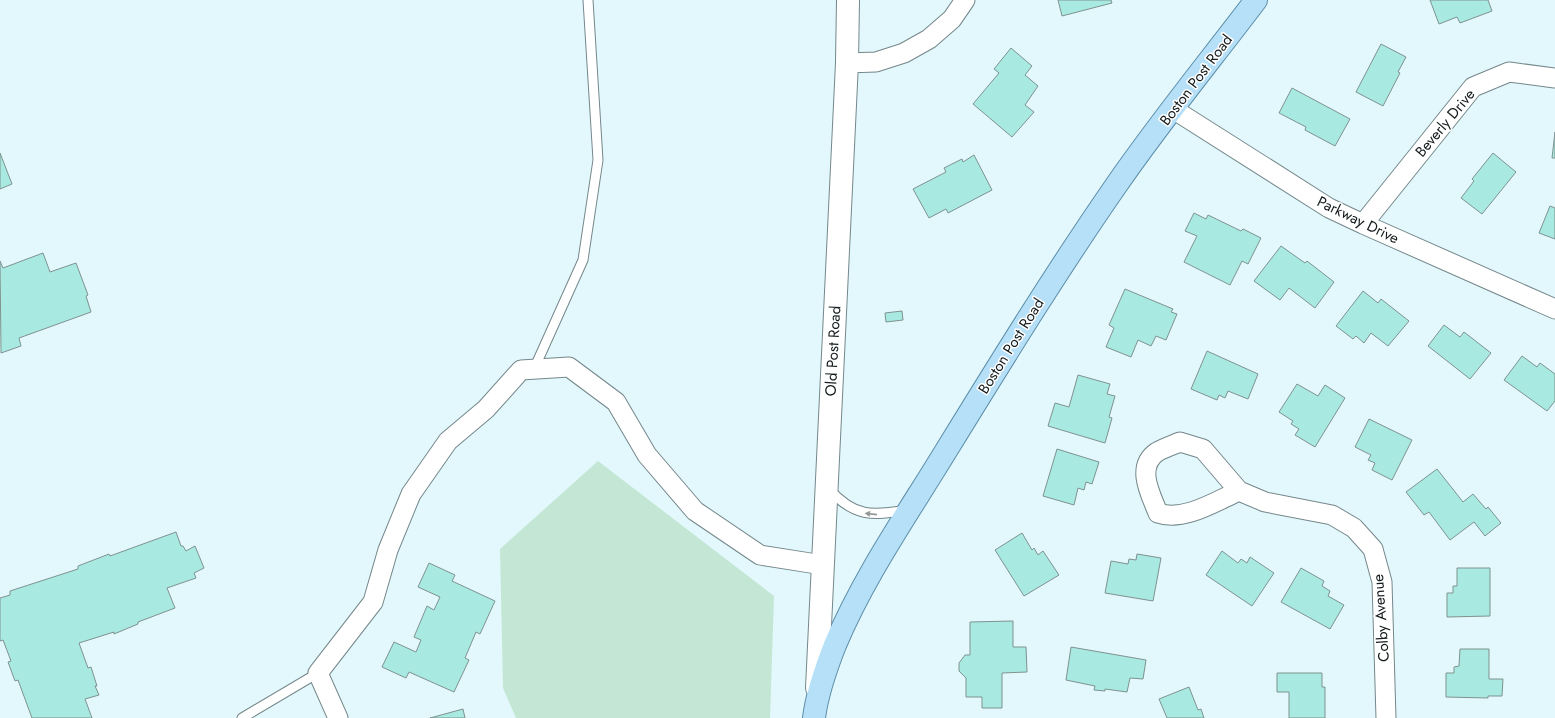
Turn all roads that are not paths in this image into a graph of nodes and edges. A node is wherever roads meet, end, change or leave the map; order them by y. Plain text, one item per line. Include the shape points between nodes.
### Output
1 (588, 0) edge
2 (848, 0) edge
3 (965, 0) edge
4 (1256, 0) edge
5 (847, 63) junction
6 (1555, 78) edge
7 (1174, 109) junction
8 (1363, 224) junction
9 (1555, 309) edge
10 (534, 369) junction
11 (826, 486) junction
12 (1240, 491) junction
13 (909, 510) junction
14 (823, 565) junction
15 (318, 673) junction
16 (815, 710) edge
17 (242, 718) edge
18 (338, 718) edge
19 (1386, 718) edge

1 - 10 lane via 598,160 585,253
2 - 5 street, Old Post Road
3 - 5 street via 952,19 929,40 904,53 876,62
4 - 7 main road, Boston Post Road
5 - 11 street, Old Post Road
6 - 8 street, Beverly Drive via 1509,72 1473,87
7 - 8 street, Parkway Drive via 1296,188
7 - 13 main road, Boston Post Road via 1116,185 1030,316
8 - 9 street, Parkway Drive
10 - 14 street via 569,367 616,402 647,455 696,511 708,520 760,555
10 - 15 street via 521,370 486,409 448,441 411,494 388,550 373,602
13 -> 11 lane via 871,515 840,501
11 - 14 street, Old Post Road
12 - 12 street, Colby Avenue via 1203,449 1180,442 1157,452 1148,461 1146,482 1158,513 1169,517 1191,512
12 - 19 street, Colby Avenue via 1265,502 1332,515 1354,528 1373,549 1382,582
13 - 16 main road, Boston Post Road via 866,580 846,619 830,658
14 - 16 street, Old Post Road
15 - 17 lane
15 - 18 street

